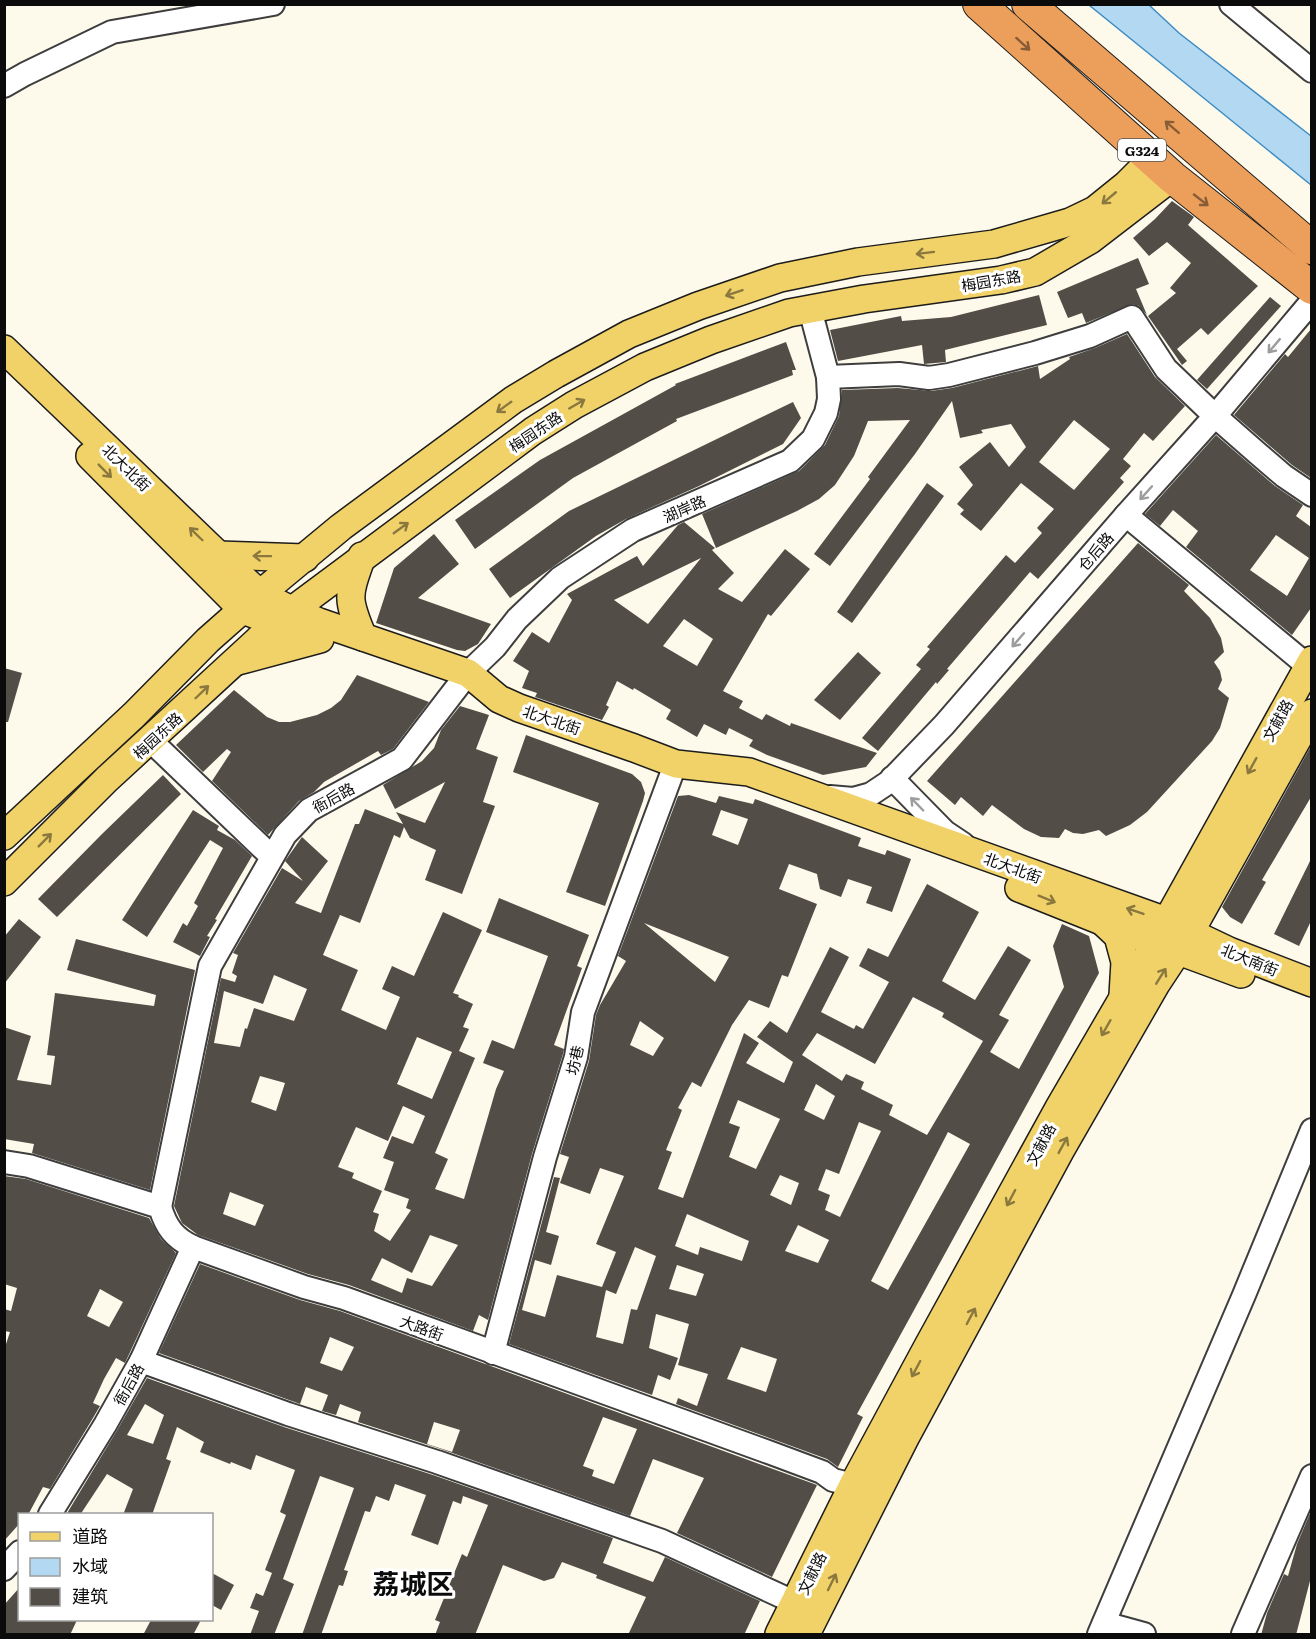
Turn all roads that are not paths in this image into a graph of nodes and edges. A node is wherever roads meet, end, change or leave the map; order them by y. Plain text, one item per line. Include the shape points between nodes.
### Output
1 (273, 4) edge
2 (979, 4) edge
3 (1028, 4) edge
4 (1231, 4) edge
5 (1311, 71) edge
6 (4, 86) edge
7 (1162, 168) junction
8 (1311, 248) edge
9 (1311, 288) edge
10 (1311, 301) edge
11 (810, 309) junction
12 (4, 349) edge
13 (4, 370) edge
14 (828, 377) junction
15 (1215, 416) junction
16 (1311, 495) edge
17 (1126, 515) junction
18 (362, 556) junction
19 (306, 558) junction
20 (217, 568) junction
21 (251, 602) junction
22 (284, 617) junction
23 (363, 637) junction
24 (320, 639) junction
25 (208, 640) junction
26 (234, 662) junction
27 (1310, 663) edge
28 (462, 680) junction
29 (1311, 713) edge
30 (151, 741) junction
31 (672, 773) junction
32 (892, 778) junction
33 (809, 794) junction
34 (4, 836) edge
35 (976, 854) junction
36 (272, 857) junction
37 (4, 882) edge
38 (1103, 922) junction
39 (1175, 941) junction
40 (1311, 983) edge
41 (1123, 998) junction
42 (1311, 1000) edge
43 (1311, 1130) edge
44 (4, 1162) edge
45 (160, 1207) junction
46 (193, 1247) junction
47 (493, 1353) junction
48 (141, 1361) junction
49 (1311, 1476) edge
50 (854, 1485) junction
51 (51, 1513) edge
52 (18, 1554) edge
53 (4, 1569) edge
54 (796, 1603) junction
55 (1102, 1629) edge
56 (779, 1635) edge
57 (806, 1635) edge
58 (1144, 1635) edge
59 (1243, 1635) edge

1 - 6 street via 112,32
2 -> 7 highway, G324
8 -> 3 highway, G324
4 - 5 street
7 -> 9 highway, G324
7 - 11 main road, 梅园东路 via 1090,240 1035,272
7 -> 19 main road, 梅园东路 via 1126,184 1095,210 1070,222 994,244 858,262 780,278 629,334 513,400 341,527
10 -> 15 street, 仓后路
11 - 14 street, 湖岸路
18 -> 11 main road, 梅园东路 via 574,405 645,367 711,340
20 -> 12 main road, 北大北街
13 -> 20 main road, 北大北街
14 - 15 street via 949,375 1090,336 1132,317 1166,369
14 - 28 street, 湖岸路 via 826,413 813,439 790,461 633,530 560,578 517,618
15 - 16 street
15 -> 17 street, 仓后路
17 - 27 street
17 -> 32 street, 仓后路 via 944,725
18 - 22 main road, 梅园东路
18 - 23 main road via 351,588 350,606
19 -> 20 main road
19 - 21 main road, 梅园东路
20 - 21 main road, 北大北街
20 - 25 main road
21 - 22 main road, 北大北街
21 - 25 main road, 梅园东路
22 - 23 main road, 北大北街
22 - 24 main road, 北大北街
22 - 26 main road, 梅园东路
23 - 28 main road, 北大北街
24 - 26 main road
24 - 28 main road, 北大北街
25 - 34 main road, 梅园东路
30 -> 26 main road, 梅园东路
27 -> 39 main road, 文献路
28 - 31 main road, 北大北街 via 487,707
28 - 33 main road, 北大北街 via 519,708 676,764 749,772
28 - 36 street, 衙后路 via 402,759 309,810 285,835
29 - 39 main road, 文献路
30 - 36 street
37 -> 30 main road, 梅园东路 via 82,803
31 -> 38 main road, 北大北街 via 734,783
31 - 47 street, 坊巷 via 583,1012 576,1057
32 - 33 street, 仓后路 via 871,794 853,799
35 -> 32 street via 945,832
33 - 35 main road, 北大北街
39 -> 35 main road, 北大北街
36 - 45 street, 衙后路 via 210,966
38 - 39 main road, 北大北街
38 - 41 main road via 1118,936 1125,962
39 - 40 main road, 北大南街
39 - 41 main road, 文献路
39 - 42 main road, 北大南街
57 -> 39 main road, 文献路 via 906,1436
41 -> 50 main road, 文献路
43 - 55 street
44 - 45 street via 29,1166
45 - 46 street, 大路街 via 168,1228 180,1241
46 - 47 street, 大路街
46 - 48 street, 衙后路
47 - 50 street, 大路街
48 - 51 street, 衙后路
48 - 54 street via 662,1541
49 - 59 street
50 - 54 main road, 文献路
52 - 53 street
54 - 56 main road, 文献路
55 - 58 street

